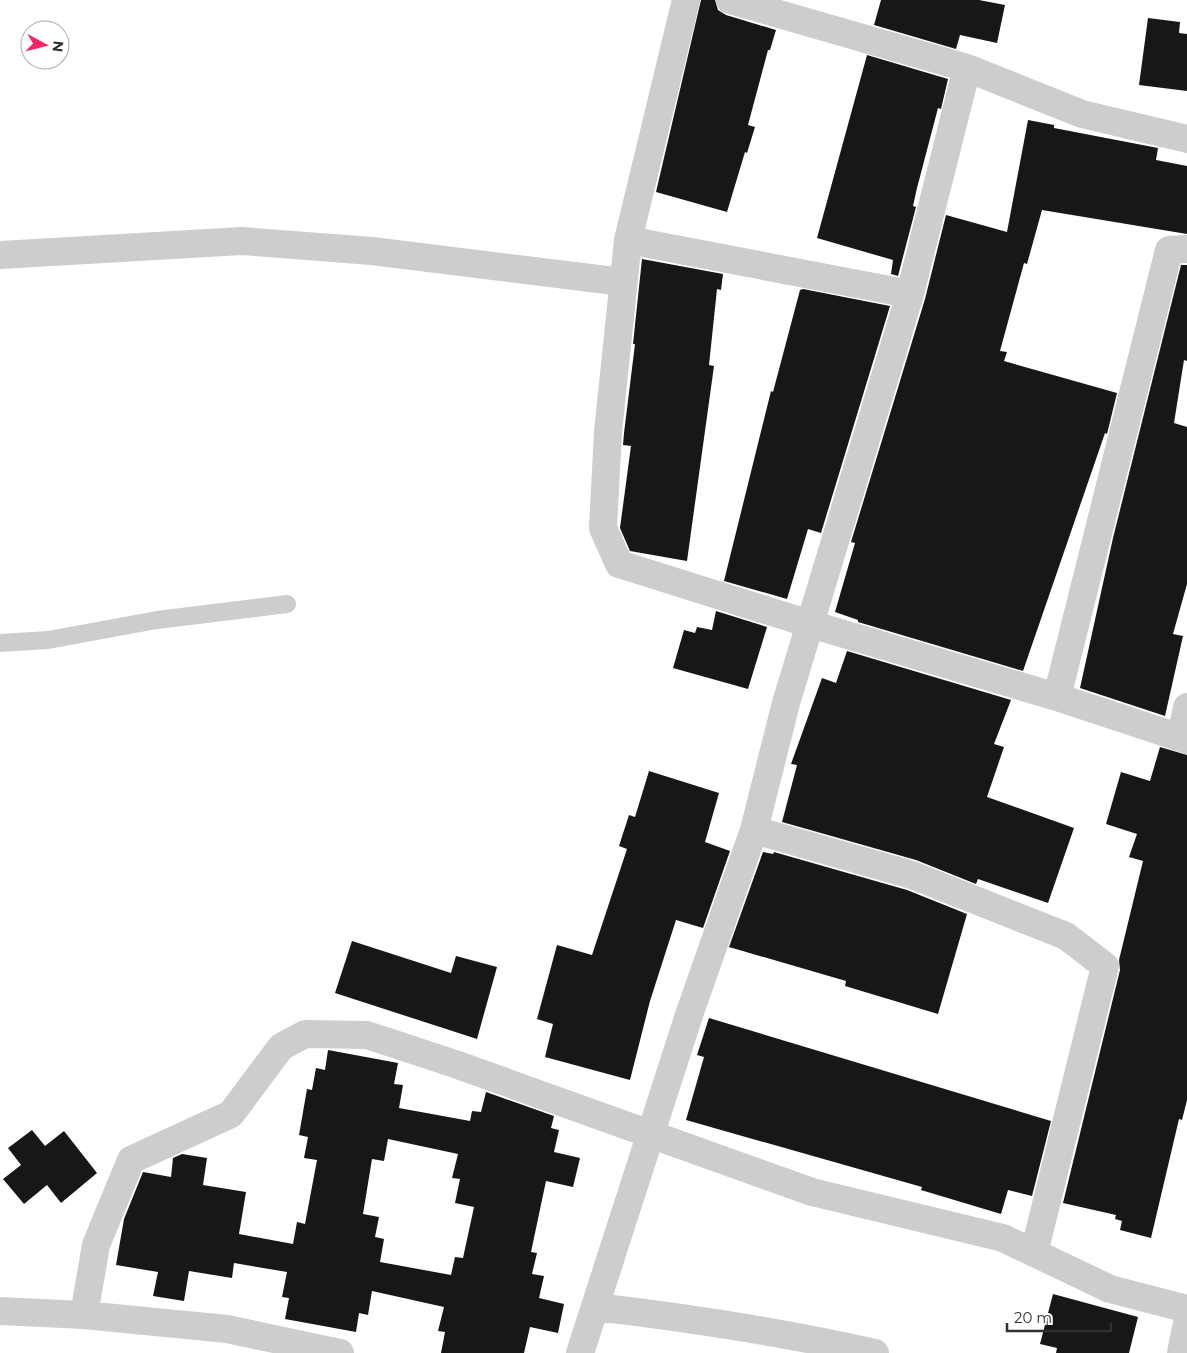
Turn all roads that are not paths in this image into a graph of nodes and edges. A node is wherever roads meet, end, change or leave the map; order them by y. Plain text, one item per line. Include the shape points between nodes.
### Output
1 (686, 0) edge
2 (730, 0) edge
3 (967, 68) junction
4 (1187, 139) edge
5 (628, 240) junction
6 (1187, 249) edge
7 (0, 255) edge
8 (623, 282) junction
9 (910, 294) junction
10 (287, 604) dead end
11 (810, 624) junction
12 (0, 643) edge
13 (1057, 697) junction
14 (1187, 707) edge
15 (1184, 739) edge
16 (754, 830) junction
17 (651, 1135) junction
18 (1034, 1254) junction
19 (596, 1306) junction
20 (1187, 1309) edge
21 (0, 1311) edge
22 (84, 1315) junction
23 (1187, 1323) edge
24 (340, 1353) edge
25 (580, 1353) edge
26 (874, 1353) edge
27 (1181, 1353) edge

1 - 5 street
2 - 3 street
3 - 4 street via 1082,114
3 - 9 street
5 - 8 street
5 - 9 street
6 - 13 street via 1169,250
7 - 8 street via 242,241 372,251
8 - 11 street via 608,432 603,528 619,564
9 - 11 street
10 - 12 lane via 157,620 48,640
11 - 13 street
11 - 16 street
13 - 15 street
14 - 15 street
16 - 17 street
16 - 18 street via 912,875 1066,936 1105,966
17 - 18 street via 812,1192 1003,1238
17 - 19 street
17 - 22 street via 367,1034 305,1034 281,1047 230,1114 131,1160 96,1245
18 - 20 street via 1110,1289
19 - 25 street
19 - 26 street via 795,1335
21 - 22 street
22 - 24 street via 227,1329
23 - 27 street

